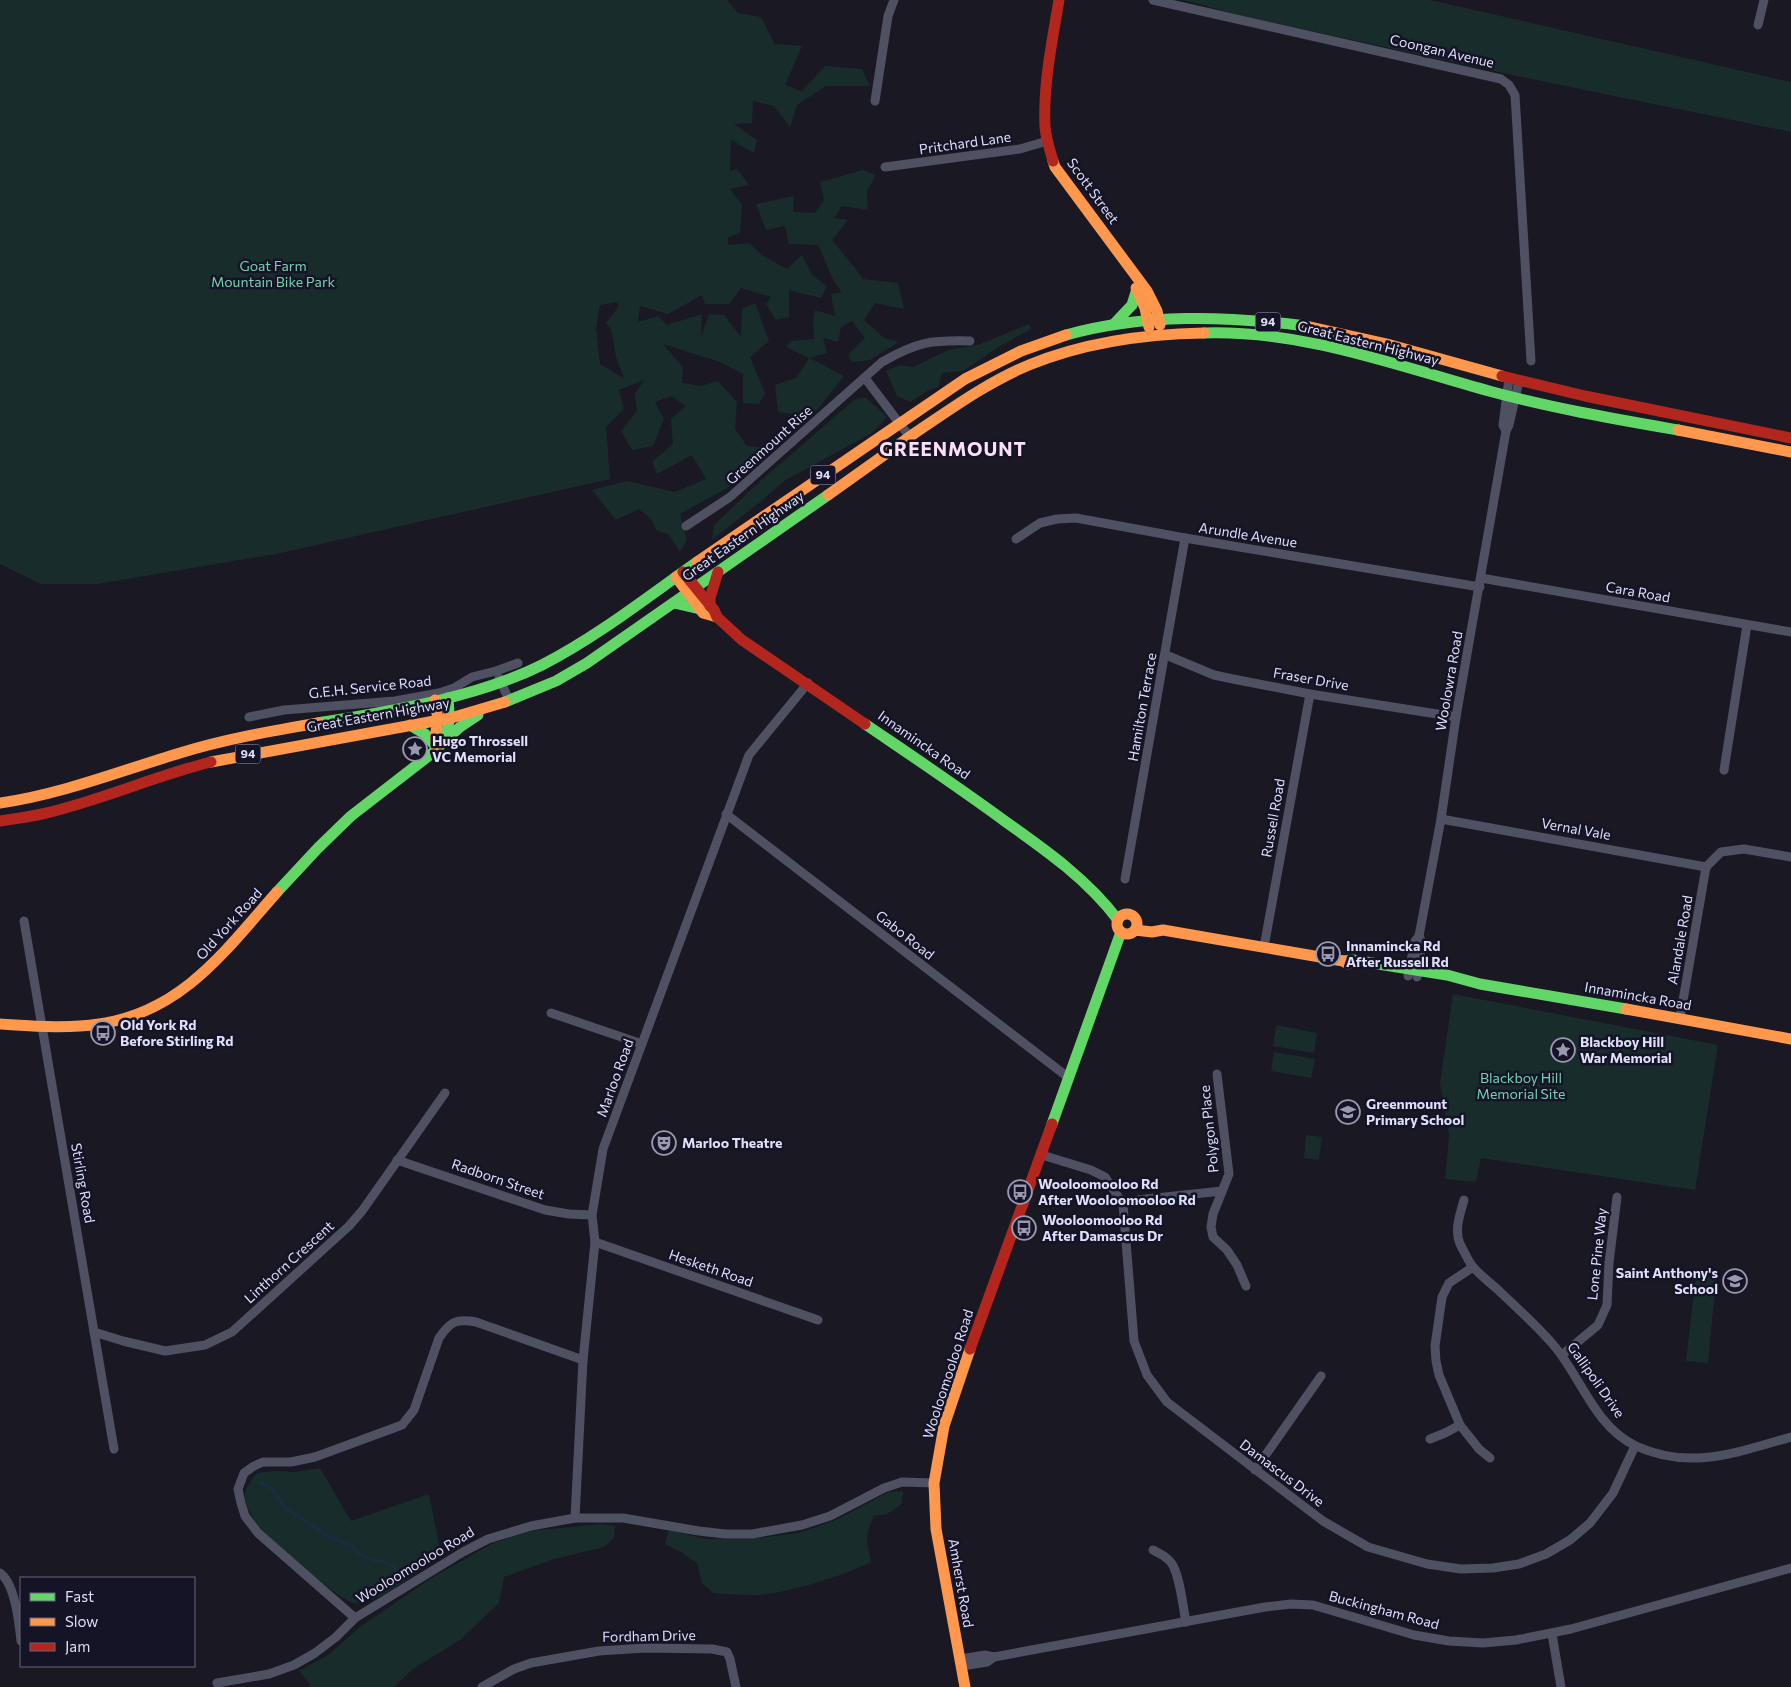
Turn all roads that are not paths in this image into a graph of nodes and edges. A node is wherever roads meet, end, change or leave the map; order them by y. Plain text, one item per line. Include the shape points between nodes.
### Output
1 (894, 0) edge
2 (1059, 0) edge
3 (1153, 0) edge
4 (1764, 0) edge
5 (1758, 25) dead end
6 (875, 101) dead end
7 (1047, 141) junction
8 (885, 167) dead end
9 (1133, 274) junction
10 (1136, 289) junction
11 (1154, 320) junction
12 (1114, 324) junction
13 (1149, 335) junction
14 (1161, 335) junction
15 (970, 340) dead end
16 (1531, 361) dead end
17 (865, 378) junction
18 (1514, 380) junction
19 (1511, 396) junction
20 (900, 423) junction
21 (909, 436) junction
22 (1791, 438) edge
23 (1791, 452) edge
24 (686, 526) dead end
25 (1185, 538) junction
26 (1016, 539) dead end
27 (718, 572) junction
28 (680, 575) junction
29 (1480, 582) junction
30 (692, 591) junction
31 (674, 603) junction
32 (705, 607) junction
33 (1747, 625) junction
34 (1791, 632) edge
35 (1166, 655) junction
36 (518, 663) dead end
37 (498, 676) junction
38 (808, 683) junction
39 (1310, 694) junction
40 (448, 698) junction
41 (435, 700) junction
42 (504, 702) junction
43 (249, 717) dead end
44 (1456, 717) junction
45 (450, 718) junction
46 (438, 720) junction
47 (410, 725) junction
48 (437, 748) junction
49 (1724, 770) dead end
50 (0, 804) edge
51 (726, 814) junction
52 (1441, 819) junction
53 (0, 821) edge
54 (1791, 857) edge
55 (1706, 867) junction
56 (1125, 879) dead end
57 (1120, 918) junction
58 (24, 921) dead end
59 (1130, 930) junction
60 (1264, 947) junction
61 (1413, 973) junction
62 (551, 1013) dead end
63 (1680, 1018) junction
64 (0, 1024) edge
65 (42, 1026) junction
66 (1791, 1039) edge
67 (642, 1044) junction
68 (1217, 1074) dead end
69 (1068, 1078) junction
70 (445, 1093) dead end
71 (1042, 1155) junction
72 (397, 1160) junction
73 (1222, 1191) junction
74 (1617, 1197) dead end
75 (1464, 1200) dead end
76 (1123, 1204) junction
77 (592, 1215) junction
78 (595, 1242) junction
79 (1473, 1267) junction
80 (1246, 1286) dead end
81 (818, 1320) dead end
82 (94, 1332) junction
83 (1562, 1355) junction
84 (583, 1360) junction
85 (1321, 1376) dead end
86 (1460, 1425) junction
87 (1791, 1437) edge
88 (1430, 1439) dead end
89 (1635, 1446) junction
90 (114, 1449) dead end
91 (1490, 1458) dead end
92 (1255, 1470) junction
93 (934, 1483) junction
94 (574, 1518) junction
95 (1153, 1550) dead end
96 (1791, 1571) edge
97 (0, 1573) edge
98 (355, 1618) junction
99 (1186, 1622) junction
100 (20, 1632) edge
101 (1552, 1634) junction
102 (961, 1662) junction
103 (216, 1683) dead end
104 (482, 1687) edge
105 (736, 1687) edge
106 (965, 1687) edge
107 (1561, 1687) edge

1 - 6 street via 888,16
2 - 7 main road, Scott Street via 1047,75
3 - 16 street, Coongan Avenue via 1500,79 1509,84 1515,95
4 - 5 street
7 - 8 street, Pritchard Lane via 1020,150
7 - 9 main road, Scott Street via 1056,167
9 - 10 main road, Scott Street
9 - 11 main road, Scott Street via 1148,293
10 - 11 main road, Scott Street
10 - 12 main road via 1136,300 1131,308
11 - 12 main road, Great Eastern Highway / 94
11 - 13 main road, Scott Street
11 - 14 main road, Scott Street
11 - 18 main road, Great Eastern Highway / 94 via 1231,318 1300,326 1365,338
12 - 20 main road, Great Eastern Highway / 94 via 1060,337 1014,354 964,379
13 - 14 main road, Great Eastern Highway / 94
13 - 21 main road, Great Eastern Highway / 94 via 1062,353 1032,364 990,384
14 - 19 main road, Great Eastern Highway / 94 via 1227,333 1312,343
15 - 17 street, Greenmount Rise via 924,342 882,362
17 - 20 street
17 - 24 street, Greenmount Rise via 730,497
18 - 19 street, Woolowra Road
18 - 22 main road, Great Eastern Highway / 94
19 - 23 main road, Great Eastern Highway / 94
19 - 29 street, Woolowra Road via 1509,425
20 - 21 street
20 - 28 main road, Great Eastern Highway / 94
21 - 27 main road, Great Eastern Highway / 94
25 - 26 street, Arundle Avenue via 1076,518 1040,523
25 - 29 street, Arundle Avenue
25 - 35 street, Hamilton Terrace
27 - 30 main road, Great Eastern Highway / 94
27 - 32 main road
28 - 30 main road
28 - 37 main road, Great Eastern Highway / 94 via 584,642 532,670
29 - 33 street, Cara Road
29 - 44 street, Woolowra Road
30 - 31 main road, Great Eastern Highway / 94
30 - 32 main road
31 - 32 main road, Innamincka Road
31 - 42 main road, Great Eastern Highway / 94 via 571,673
32 - 38 main road, Innamincka Road via 703,614 717,617 742,640
33 - 34 street, Cara Road
33 - 49 street
35 - 39 street, Fraser Drive via 1214,675
35 - 56 street, Hamilton Terrace
36 - 37 street, G.E.H. Service Road
37 - 40 main road, Great Eastern Highway / 94
37 - 42 street
37 - 43 street, G.E.H. Service Road via 472,677 454,688 395,701 284,710
38 - 51 street, Marloo Road via 749,755
38 - 57 main road, Innamincka Road via 1063,863 1107,905 1113,906
39 - 44 street, Fraser Drive
39 - 60 street, Russell Road
40 - 41 main road, Great Eastern Highway / 94
40 - 45 main road, Old York Road
41 - 46 main road
41 - 50 main road, Great Eastern Highway / 94 via 204,746 68,790
42 - 45 main road, Great Eastern Highway / 94
42 - 48 main road via 472,718
44 - 52 street, Woolowra Road
45 - 46 main road, Great Eastern Highway / 94
45 - 48 main road, Old York Road via 448,732
46 - 47 main road, Great Eastern Highway / 94
46 - 48 main road
47 - 48 main road via 419,728
47 - 53 main road, Great Eastern Highway / 94 via 210,762 75,805
48 - 65 main road, Old York Road via 345,821 213,965 170,1000 130,1018 70,1028
51 - 67 street, Marloo Road
51 - 69 street, Gabo Road
52 - 55 street, Vernal Vale
52 - 61 street, Woolowra Road via 1419,936 1415,941
54 - 55 street via 1744,849 1721,852
55 - 63 street, Alandale Road
57 - 59 main road via 1117,927
57 - 59 main road, Innamincka Road via 1131,915
58 - 65 street, Stirling Road
59 - 60 main road, Innamincka Road via 1155,925 1163,930
59 - 69 main road, Wooloomooloo Road via 1118,946
60 - 61 main road, Innamincka Road via 1343,961 1351,966
61 - 63 main road, Innamincka Road via 1446,982 1480,984
62 - 67 street
63 - 66 main road, Innamincka Road
64 - 65 main road, Old York Road
65 - 82 street, Stirling Road
67 - 77 street, Marloo Road via 604,1149
68 - 73 street, Polygon Place via 1229,1174
69 - 71 main road, Wooloomooloo Road
70 - 72 street, Linthorn Crescent
71 - 76 street, Damascus Drive via 1105,1177
71 - 93 main road, Wooloomooloo Road via 944,1426
72 - 77 street, Radborn Street via 545,1210
72 - 82 street, Linthorn Crescent via 349,1226 232,1332 205,1344 165,1351
73 - 76 street
73 - 80 street, Polygon Place via 1213,1214 1213,1237 1227,1250
74 - 83 street, Lone Pine Way via 1607,1305 1598,1325
75 - 79 street, Gallipoli Drive via 1457,1223 1459,1242
76 - 92 street, Damascus Drive via 1134,1341 1147,1374 1167,1402
77 - 78 street, Marloo Road
78 - 81 street, Hesketh Road
78 - 84 street, Marloo Road
79 - 83 street, Gallipoli Drive
79 - 86 street via 1449,1283 1442,1297 1434,1346 1439,1375
82 - 90 street, Stirling Road
83 - 89 street, Gallipoli Drive via 1599,1414
84 - 94 street, Marloo Road
84 - 98 street via 476,1322 454,1321 439,1338 414,1410 402,1425 315,1457 291,1462 263,1462 244,1473 238,1490 251,1526
85 - 92 street
86 - 88 street
86 - 91 street
87 - 89 street, Gallipoli Drive via 1704,1459 1684,1458
89 - 92 street, Damascus Drive via 1614,1493 1590,1523 1546,1554 1519,1564 1494,1568 1461,1569 1426,1564 1368,1547 1323,1521
93 - 94 street, Wooloomooloo Road via 902,1482 820,1519 752,1534 699,1532 623,1518
93 - 102 main road, Amherst Road via 936,1529
94 - 98 street, Wooloomooloo Road via 488,1539
95 - 99 street via 1167,1558 1176,1572
96 - 101 street, Buckingham Road
97 - 100 street via 11,1589
98 - 103 street, Wooloomooloo Road via 336,1637 294,1665 269,1674
99 - 101 street, Buckingham Road via 1291,1604 1313,1605 1414,1635 1449,1641 1483,1643
99 - 102 street, Buckingham Road via 994,1657 986,1662
101 - 107 street
102 - 106 main road, Amherst Road
104 - 105 street, Fordham Drive via 531,1663 599,1651 645,1648 727,1652

